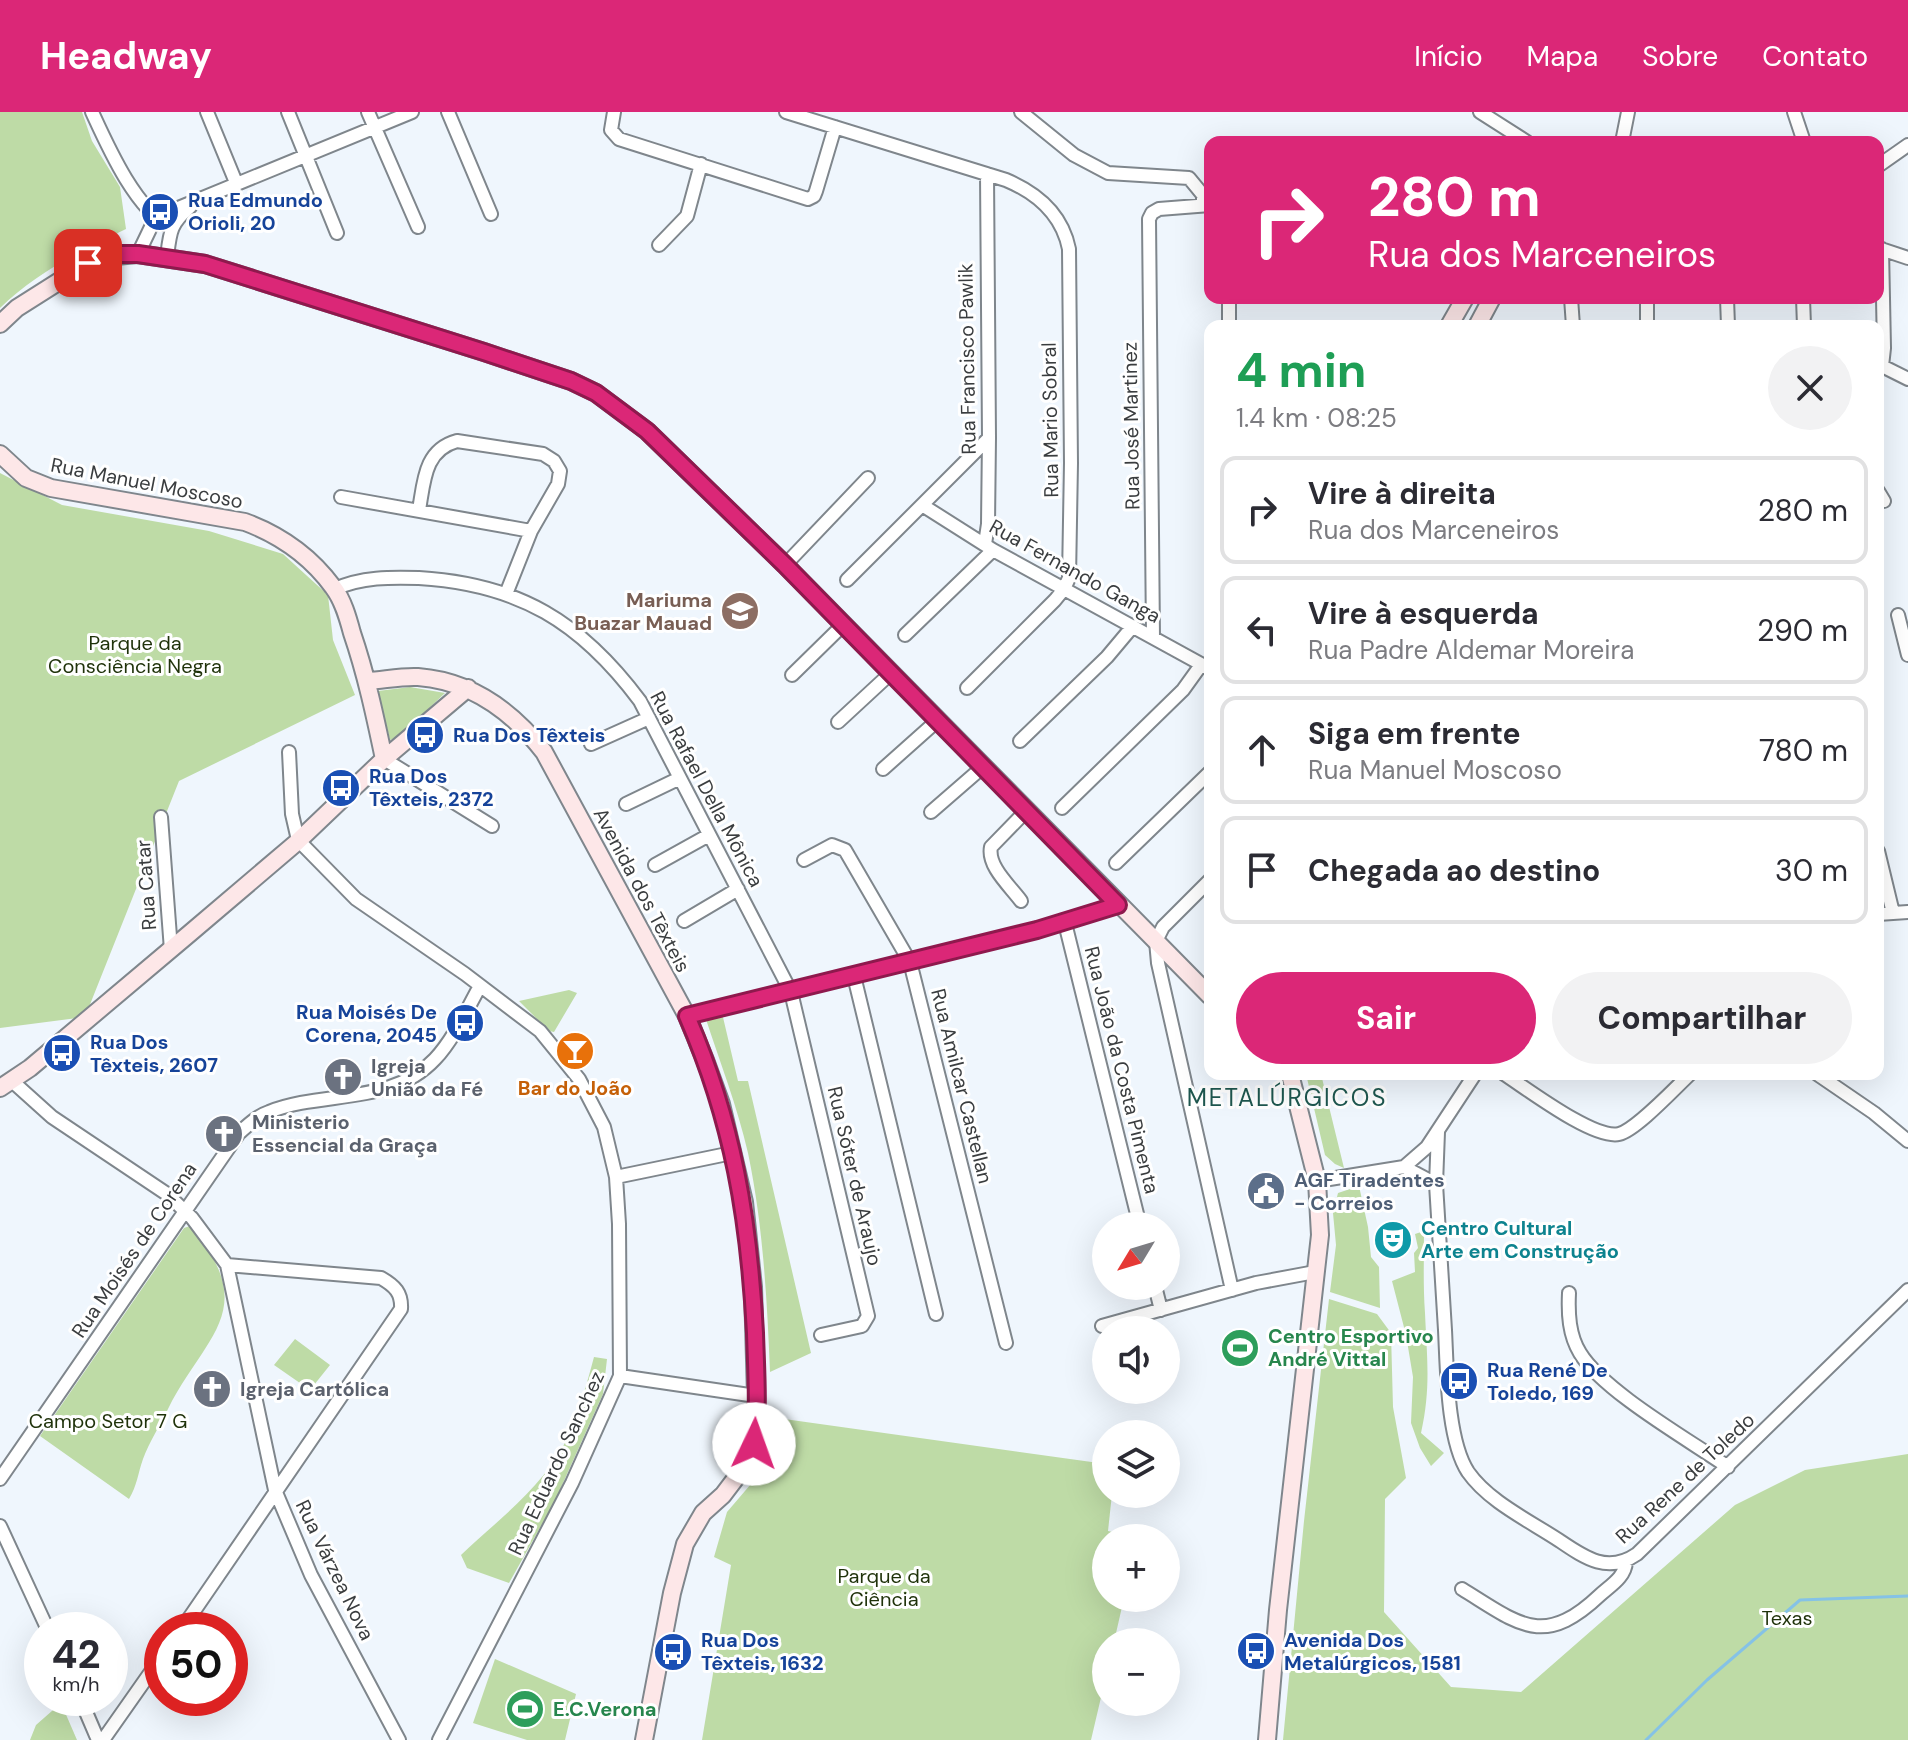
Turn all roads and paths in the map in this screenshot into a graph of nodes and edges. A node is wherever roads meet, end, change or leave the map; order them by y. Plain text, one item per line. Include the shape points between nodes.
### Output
1 (92, 112) edge
2 (207, 112) edge
3 (288, 112) edge
4 (368, 112) edge
5 (412, 112) edge
6 (448, 112) edge
7 (614, 112) edge
8 (786, 112) edge
9 (1021, 112) edge
10 (1480, 112) edge
11 (1628, 112) edge
12 (1794, 112) edge
13 (835, 127) junction
14 (375, 128) junction
15 (1518, 136) edge
16 (1623, 136) edge
17 (1802, 136) edge
18 (1908, 145) edge
19 (305, 157) junction
20 (1884, 162) edge
21 (701, 164) junction
22 (987, 174) junction
23 (237, 185) junction
24 (1204, 198) edge
25 (196, 203) junction
26 (1204, 205) edge
27 (491, 214) dead end
28 (158, 220) junction
29 (418, 227) dead end
30 (171, 228) junction
31 (337, 233) dead end
32 (659, 245) dead end
33 (1884, 250) edge
34 (138, 254) junction
35 (167, 257) junction
36 (1908, 258) edge
37 (0, 324) edge
38 (1884, 367) edge
39 (1908, 379) edge
40 (989, 438) junction
41 (0, 454) edge
42 (868, 478) dead end
43 (341, 497) dead end
44 (922, 505) junction
45 (419, 510) junction
46 (531, 531) junction
47 (989, 547) junction
48 (785, 565) junction
49 (847, 580) dead end
50 (335, 589) junction
51 (1064, 589) junction
52 (506, 594) junction
53 (1898, 615) dead end
54 (844, 624) junction
55 (1133, 626) junction
56 (905, 635) dead end
57 (1153, 637) junction
58 (1908, 655) edge
59 (1204, 666) edge
60 (1204, 668) edge
61 (891, 673) junction
62 (792, 675) dead end
63 (368, 681) junction
64 (468, 688) junction
65 (967, 688) dead end
66 (649, 718) junction
67 (938, 720) junction
68 (838, 722) dead end
69 (1020, 741) dead end
70 (591, 744) dead end
71 (289, 752) dead end
72 (384, 759) junction
73 (984, 766) junction
74 (883, 769) dead end
75 (680, 778) junction
76 (1204, 778) edge
77 (626, 804) dead end
78 (1062, 808) dead end
79 (1027, 810) junction
80 (931, 812) dead end
81 (161, 817) dead end
82 (492, 826) dead end
83 (709, 835) junction
84 (298, 840) junction
85 (804, 860) dead end
86 (1116, 863) dead end
87 (655, 865) dead end
88 (1884, 876) edge
89 (1204, 886) edge
90 (738, 889) junction
91 (1021, 901) dead end
92 (1118, 905) junction
93 (1908, 912) edge
94 (1893, 913) junction
95 (1884, 914) edge
96 (684, 921) dead end
97 (1065, 923) junction
98 (1156, 941) junction
99 (171, 950) junction
100 (910, 962) junction
101 (854, 976) junction
102 (480, 986) junction
103 (1204, 990) edge
104 (791, 992) junction
105 (687, 1016) junction
106 (1290, 1080) edge
107 (1471, 1080) edge
108 (1513, 1080) edge
109 (1683, 1080) edge
110 (1826, 1080) edge
111 (6, 1085) edge
112 (1438, 1132) junction
113 (1908, 1141) edge
114 (732, 1153) junction
115 (1404, 1167) junction
116 (616, 1177) junction
117 (1317, 1181) junction
118 (1436, 1184) junction
119 (185, 1211) junction
120 (1137, 1212) edge
121 (227, 1265) junction
122 (1315, 1272) junction
123 (1232, 1290) junction
124 (1908, 1290) edge
125 (1569, 1293) dead end
126 (1158, 1300) edge
127 (1161, 1310) junction
128 (936, 1314) dead end
129 (1139, 1316) edge
130 (821, 1335) dead end
131 (1006, 1343) dead end
132 (620, 1376) junction
133 (756, 1396) junction
134 (1728, 1467) junction
135 (0, 1479) edge
136 (275, 1490) junction
137 (0, 1526) edge
138 (1626, 1562) junction
139 (1462, 1589) dead end
140 (40, 1612) edge
141 (193, 1612) edge
142 (144, 1680) edge
143 (89, 1716) edge
144 (100, 1740) edge
145 (399, 1740) edge
146 (439, 1740) edge
147 (644, 1740) edge
148 (1267, 1740) edge

1 - 28 street via 125,174
2 - 23 street
3 - 19 street
4 - 14 street
5 - 14 street
6 - 27 street
7 - 21 street via 615,137
8 - 13 street
9 - 24 street via 1074,155 1108,173 1189,178
10 - 15 street
11 - 16 street
12 - 17 street
13 - 21 street via 816,191 808,199
13 - 22 street
14 - 19 street
14 - 29 street
18 - 20 street
19 - 23 street
19 - 31 street
21 - 32 street via 687,216
22 - 40 street, Rua Francisco Pawlik
22 - 51 street, Rua Mario Sobral via 1021,186 1045,205 1065,231 1069,249 1071,563
23 - 25 street
25 - 28 street
25 - 30 street
26 - 57 street, Rua José Martinez via 1159,209 1150,215
28 - 30 street
28 - 34 street
30 - 35 street
33 - 36 street
34 - 35 main road
34 - 37 main road via 88,263
35 - 48 main road via 205,264 484,352 596,393 647,431
38 - 39 street
40 - 44 street
40 - 47 street, Rua Francisco Pawlik
41 - 50 main road, Rua Manuel Moscoso via 26,478 51,488 267,530 299,551
42 - 48 street
43 - 45 street
44 - 47 street, Rua Fernando Ganga
44 - 49 street
45 - 46 street
45 - 46 street via 427,466 439,449 457,441 527,450 548,457 560,471
46 - 52 street
47 - 51 street, Rua Fernando Ganga
47 - 56 street
48 - 54 main road
50 - 52 street, Rua Rafael Della Mônica via 359,581 405,578 450,580
50 - 63 main road, Rua Manuel Moscoso
51 - 55 street, Rua Fernando Ganga
51 - 65 street
52 - 66 street, Rua Rafael Della Mônica via 584,637 613,665
53 - 58 street
54 - 61 main road
54 - 62 street
55 - 57 street, Rua Fernando Ganga
55 - 69 street
57 - 59 street, Rua Fernando Ganga
60 - 78 street
61 - 67 main road
61 - 68 street
63 - 64 main road, Avenida dos Têxteis via 415,677
63 - 72 main road, Rua Manuel Moscoso
64 - 72 main road
64 - 105 main road, Avenida dos Têxteis via 507,712 544,752
66 - 70 street
66 - 75 street, Rua Rafael Della Mônica
67 - 73 main road
67 - 74 street
71 - 84 street
72 - 82 street
72 - 84 main road
73 - 79 main road
73 - 80 street
75 - 77 street
75 - 83 street, Rua Rafael Della Mônica
76 - 86 street
79 - 91 street via 989,852
79 - 92 main road
81 - 99 street, Rua Catar
83 - 87 street
83 - 90 street, Rua Rafael Della Mônica
84 - 99 main road
84 - 102 street, Rua Eduardo Sanchez via 356,899
85 - 100 street, Rua Amilcar Castellan via 832,845 845,850
88 - 94 street
89 - 98 street via 1170,918
90 - 96 street
90 - 104 street, Rua Rafael Della Mônica
92 - 97 street
92 - 98 main road
93 - 94 street
94 - 95 street
97 - 100 street
97 - 120 street, Rua João da Costa Pimenta
98 - 103 main road
98 - 123 street
99 - 111 main road
100 - 101 street
100 - 131 street, Rua Amilcar Castellan
101 - 104 street
101 - 128 street
102 - 116 street, Rua Eduardo Sanchez via 540,1031 579,1079 604,1127
102 - 119 street, Rua Moisés de Corena via 437,1058 422,1071 385,1089 306,1101 253,1120
104 - 105 street
104 - 130 street, Rua Sóter de Araujo via 868,1316 862,1326
105 - 114 main road, Avenida dos Têxteis via 721,1104
106 - 117 main road
107 - 112 street
108 - 109 street via 1579,1122 1610,1134 1640,1120
110 - 113 street
111 - 119 street, Rua Várzea Nova
112 - 115 street
112 - 118 street, Rua Rene de Toledo
114 - 116 street
114 - 133 main road, Avenida dos Têxteis via 750,1259
115 - 117 street
115 - 118 street
116 - 132 street, Rua Eduardo Sanchez
117 - 122 main road via 1320,1235
118 - 138 street, Rua Rene de Toledo via 1449,1394 1458,1450 1468,1471 1486,1492 1580,1555 1615,1565
119 - 121 street, Rua Várzea Nova
119 - 135 street, Rua Moisés de Corena
121 - 136 street, Rua Várzea Nova
121 - 136 street via 381,1278 395,1286 401,1299 401,1309
122 - 123 street
122 - 148 main road
123 - 127 street
124 - 134 street, Rua Rene de Toledo
125 - 134 street via 1571,1331 1592,1370
126 - 127 street
127 - 129 street
132 - 133 street
132 - 146 street, Rua Eduardo Sanchez via 551,1526
133 - 147 main road, Avenida dos Têxteis via 755,1442 748,1462 703,1513 685,1544
134 - 138 street, Rua Rene de Toledo
136 - 141 street
136 - 145 street, Rua Várzea Nova via 311,1575
137 - 140 street
138 - 139 street via 1621,1576 1577,1616 1543,1628 1525,1625
142 - 144 street
143 - 144 street

